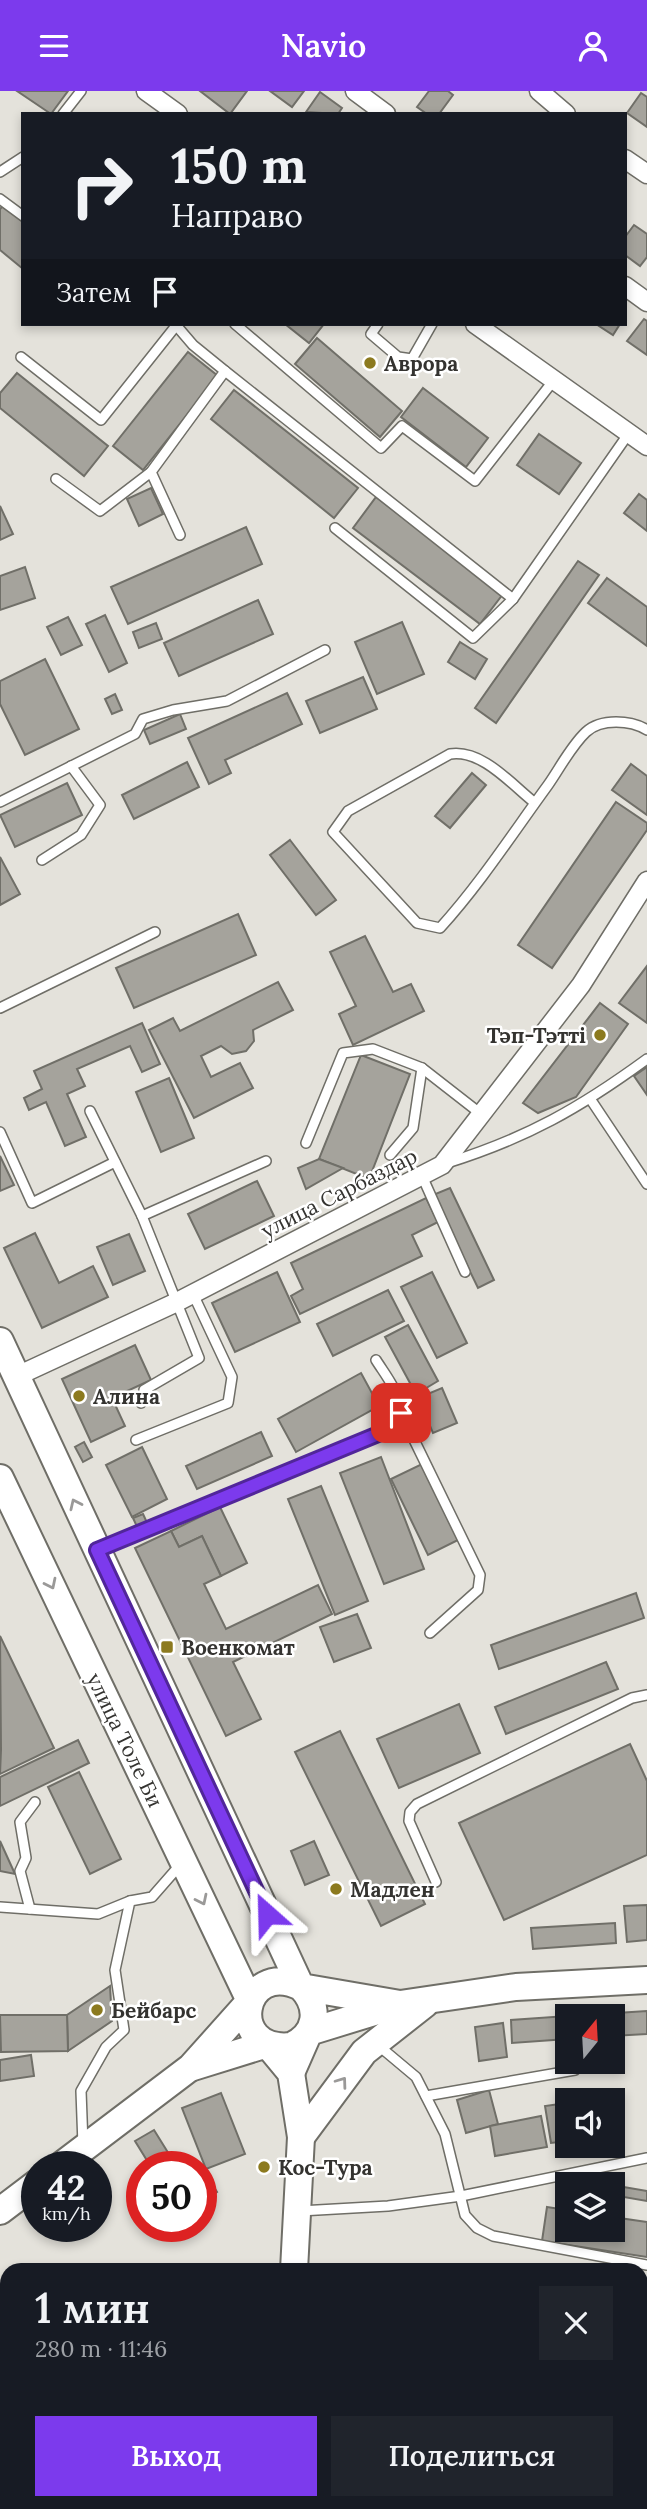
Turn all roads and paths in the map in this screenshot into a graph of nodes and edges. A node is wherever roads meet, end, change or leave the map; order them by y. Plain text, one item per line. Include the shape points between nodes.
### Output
1 (81, 91) edge
2 (146, 91) edge
3 (355, 91) edge
4 (539, 91) edge
5 (65, 112) edge
6 (175, 112) edge
7 (383, 112) edge
8 (564, 112) edge
9 (21, 158) edge
10 (627, 160) edge
11 (0, 172) edge
12 (647, 174) edge
13 (0, 199) edge
14 (21, 215) edge
15 (627, 287) edge
16 (647, 302) edge
17 (174, 326) edge
18 (176, 326) edge
19 (237, 326) edge
20 (377, 326) edge
21 (431, 326) edge
22 (478, 326) edge
23 (21, 357) dead end
24 (225, 371) junction
25 (554, 380) junction
26 (629, 433) junction
27 (647, 446) edge
28 (151, 472) junction
29 (56, 479) dead end
30 (335, 528) dead end
31 (180, 535) dead end
32 (513, 599) junction
33 (325, 650) dead end
34 (647, 730) edge
35 (71, 766) junction
36 (0, 802) edge
37 (535, 803) junction
38 (42, 860) dead end
39 (647, 881) edge
40 (155, 932) dead end
41 (0, 1007) edge
42 (647, 1059) edge
43 (422, 1068) junction
44 (591, 1100) junction
45 (90, 1111) dead end
46 (481, 1114) junction
47 (0, 1132) edge
48 (306, 1143) dead end
49 (390, 1155) dead end
50 (115, 1161) junction
51 (266, 1161) dead end
52 (442, 1165) junction
53 (422, 1176) junction
54 (647, 1184) edge
55 (142, 1216) junction
56 (465, 1272) dead end
57 (185, 1298) junction
58 (0, 1341) edge
59 (376, 1360) dead end
60 (8, 1380) edge
61 (141, 1403) dead end
62 (401, 1413) junction
63 (136, 1440) dead end
64 (0, 1478) edge
65 (97, 1550) junction
66 (430, 1633) dead end
67 (647, 1695) edge
68 (35, 1802) dead end
69 (183, 1861) junction
70 (436, 1882) dead end
71 (130, 1901) junction
72 (0, 1906) edge
73 (30, 1909) junction
74 (647, 1980) edge
75 (301, 1987) junction
76 (432, 1999) junction
77 (250, 2001) junction
78 (400, 2004) junction
79 (309, 2032) junction
80 (375, 2043) junction
81 (267, 2044) junction
82 (191, 2067) junction
83 (291, 2073) junction
84 (555, 2073) edge
85 (426, 2096) junction
86 (301, 2147) junction
87 (83, 2149) junction
88 (80, 2151) edge
89 (647, 2158) edge
90 (21, 2195) edge
91 (461, 2196) junction
92 (0, 2211) edge
93 (298, 2211) junction
94 (294, 2263) edge
95 (637, 2263) edge

1 - 5 lane
2 - 6 street
3 - 7 street
4 - 8 street
9 - 11 lane
10 - 12 street
13 - 14 lane
15 - 16 street
17 - 23 lane via 102,420
18 - 24 lane
19 - 25 lane via 382,448 402,426 475,481
20 - 21 lane via 371,334 398,357 412,359
22 - 25 street
24 - 28 lane
24 - 32 lane
25 - 26 street
26 - 27 street
26 - 32 lane
28 - 29 lane via 100,512
28 - 31 lane
30 - 32 lane via 473,638
33 - 35 lane via 227,701 143,719 135,734
34 - 37 lane via 609,722 587,731
35 - 36 lane
35 - 38 lane via 100,805 81,835
37 - 37 lane via 440,928 417,923 333,832 348,811 450,754 463,752 479,758
39 - 46 street, улица Сарбаздар via 581,985
40 - 41 lane
42 - 44 lane
43 - 46 lane
43 - 48 lane via 373,1049 343,1053
43 - 49 lane via 412,1128
44 - 52 lane via 501,1146
44 - 54 lane
45 - 50 lane
46 - 52 street, улица Сарбаздар
47 - 50 lane via 32,1203
50 - 55 lane
51 - 55 lane
52 - 53 street, улица Сарбаздар
53 - 56 lane
53 - 57 street, улица Сарбаздар
55 - 57 lane
57 - 60 street, улица Сарбаздар
57 - 61 lane via 199,1358 144,1390 148,1392
57 - 63 lane via 232,1377 228,1403
58 - 60 main road
59 - 62 lane via 400,1401
65 -> 60 main road
62 - 65 lane via 388,1430
62 - 66 lane via 480,1575 478,1590
64 -> 69 main road, улица Толе Би
65 - 75 main road
67 - 70 lane via 632,1698 417,1804 409,1821
68 - 73 lane via 20,1822 26,1858 20,1871
69 - 71 lane via 152,1897
69 -> 77 main road, улица Толе Би
71 - 73 lane via 98,1914
71 - 87 lane via 115,1970 124,2030 106,2047 81,2091
72 - 73 lane
74 - 76 main road via 516,1987
75 - 77 main road via 276,1980 264,1985
75 - 78 main road
75 - 79 main road via 314,2007
76 - 78 main road
76 - 80 main road
77 - 81 main road via 248,2022 255,2036
77 - 82 main road
78 - 79 main road
79 - 81 main road via 291,2046
79 - 83 main road
80 - 85 lane via 416,2077
86 -> 80 main road via 364,2052
81 - 82 main road
81 - 83 main road
82 - 87 main road
83 - 86 main road
84 - 85 lane
85 - 91 lane via 445,2134
86 - 93 main road
87 - 88 main road
89 - 91 lane
90 - 92 main road
91 - 93 lane
91 - 95 lane via 465,2215 477,2228 493,2235
93 - 94 main road

